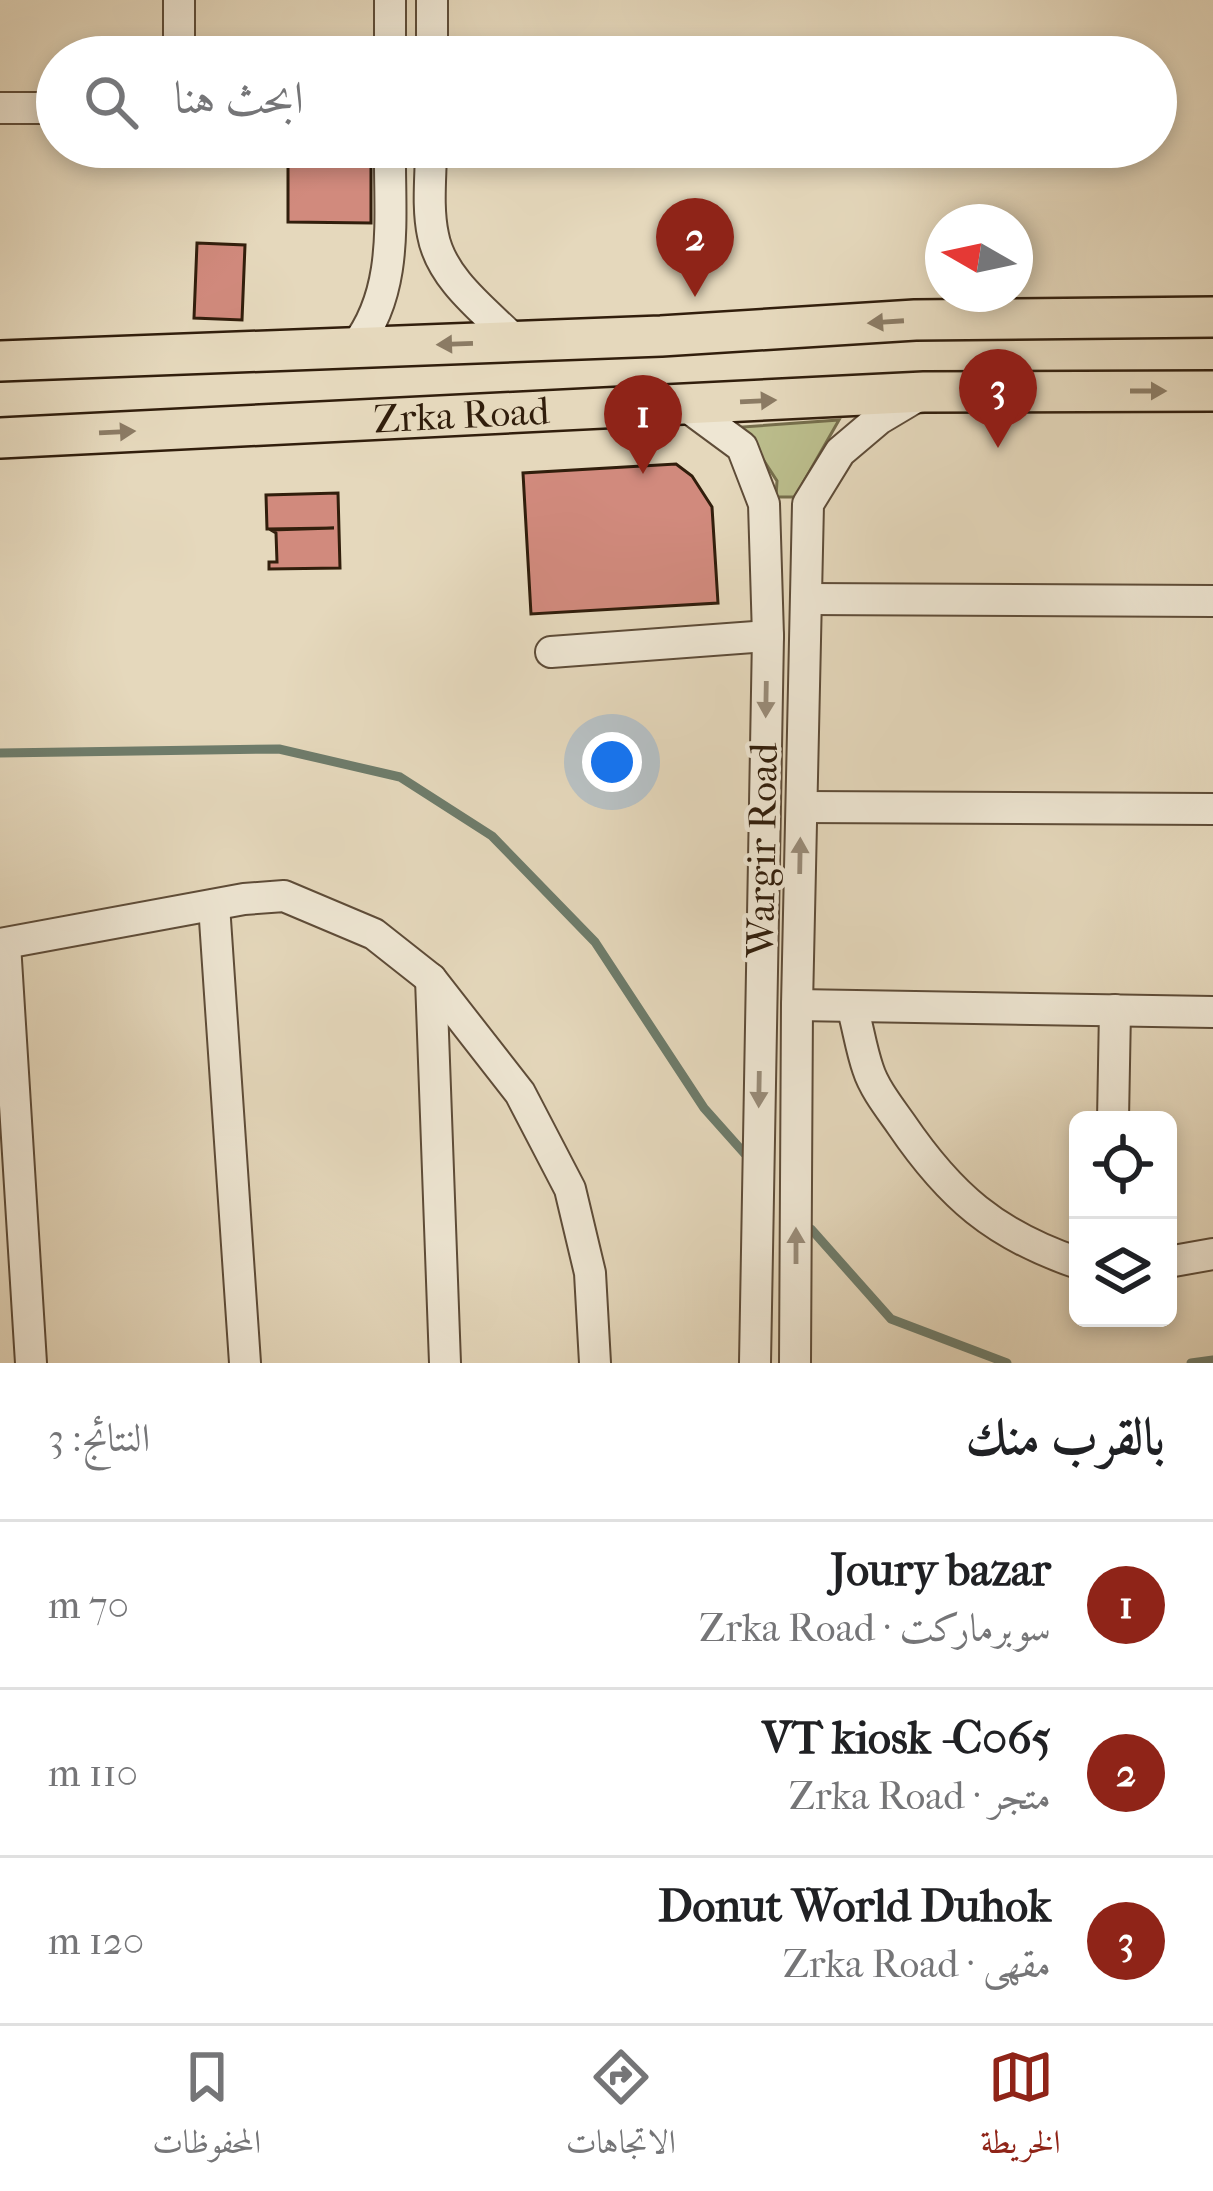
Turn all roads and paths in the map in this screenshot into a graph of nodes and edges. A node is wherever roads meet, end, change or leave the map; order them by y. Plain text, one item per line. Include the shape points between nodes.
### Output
1 (179, 0) edge
2 (390, 0) edge
3 (432, 0) edge
4 (179, 36) edge
5 (390, 36) edge
6 (432, 36) edge
7 (0, 108) edge
8 (36, 109) edge
9 (390, 168) edge
10 (431, 168) edge
11 (432, 233) junction
12 (389, 235) junction
13 (1213, 317) edge
14 (515, 341) junction
15 (355, 347) junction
16 (0, 361) edge
17 (1213, 391) edge
18 (924, 392) junction
19 (685, 405) junction
20 (0, 438) edge
21 (808, 533) junction
22 (766, 548) junction
23 (806, 599) junction
24 (1213, 601) edge
25 (768, 636) junction
26 (551, 652) dead end
27 (802, 807) junction
28 (1213, 809) edge
29 (214, 905) junction
30 (3, 944) edge
31 (431, 980) junction
32 (797, 1005) junction
33 (852, 1006) junction
34 (1115, 1010) junction
35 (1213, 1012) edge
36 (1113, 1111) edge
37 (1213, 1254) edge
38 (1069, 1260) edge
39 (1177, 1260) edge
40 (31, 1363) edge
41 (245, 1363) edge
42 (445, 1363) edge
43 (595, 1363) edge
44 (754, 1363) edge
45 (795, 1363) edge

1 - 4 street
2 - 5 street
3 - 6 street
7 - 8 street
9 - 12 street
10 - 11 street
11 - 12 street via 411,244
11 - 14 street via 452,275
12 - 15 street via 382,299
13 -> 14 main road, Zrka Road via 914,320
14 -> 15 main road, Zrka Road
15 - 16 main road, Zrka Road
18 -> 17 main road, Zrka Road
19 -> 18 main road, Zrka Road
18 - 21 street, Wargir Road via 840,452 808,504
20 -> 19 main road, Zrka Road
19 - 22 street, Wargir Road via 742,447 764,504
21 - 22 street via 790,514
21 - 23 street, Wargir Road
22 - 25 street, Wargir Road
23 - 24 street
23 - 27 street, Wargir Road
25 - 26 street
25 -> 44 street, Wargir Road
27 - 28 street
32 -> 27 street, Wargir Road
29 - 30 street
29 - 31 street via 284,896 374,934
29 - 41 street
30 - 40 street
31 - 42 street
31 - 43 street via 520,1093 569,1189 590,1274
32 - 33 street
45 -> 32 street, Wargir Road
33 - 34 street
33 - 38 street via 869,1073 952,1191 1029,1246
34 - 35 street
34 - 36 street
37 - 39 street

